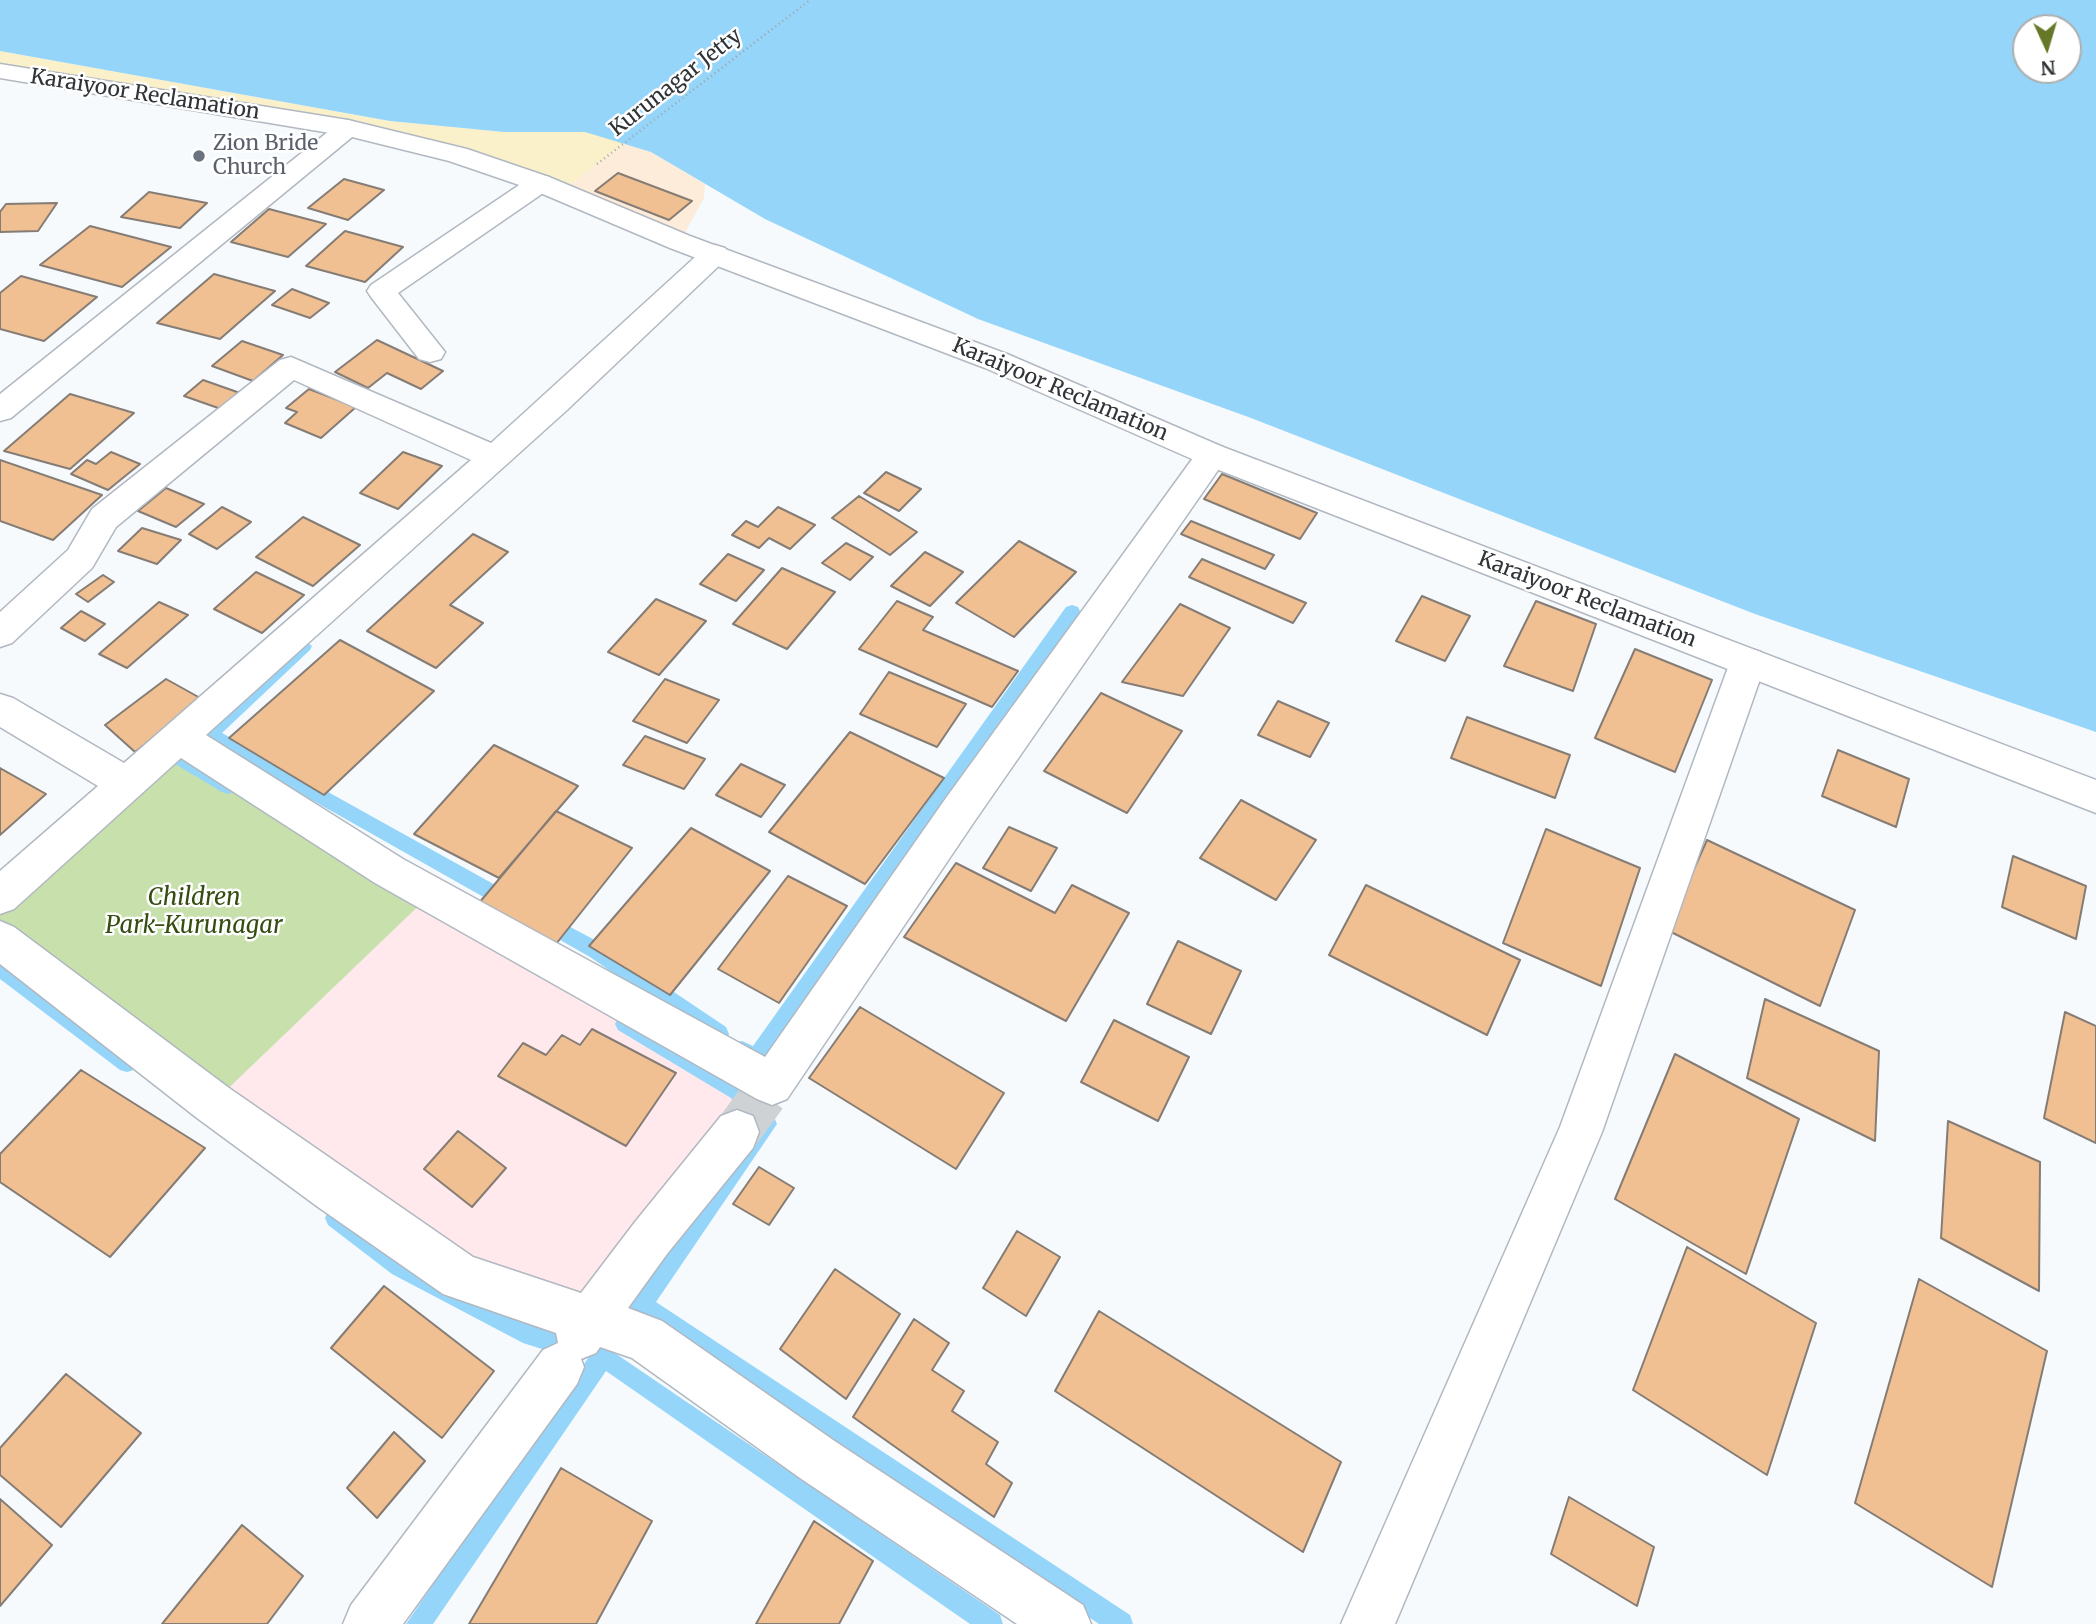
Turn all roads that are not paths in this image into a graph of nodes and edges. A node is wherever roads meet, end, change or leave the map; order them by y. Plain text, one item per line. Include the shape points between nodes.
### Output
1 (0, 71) edge
2 (348, 128) junction
3 (551, 187) junction
4 (715, 254) junction
5 (430, 352) dead end
6 (0, 410) edge
7 (1212, 455) junction
8 (494, 457) junction
9 (0, 633) edge
10 (1748, 663) junction
11 (0, 709) edge
12 (180, 738) junction
13 (127, 784) junction
14 (2096, 797) edge
15 (0, 896) edge
16 (0, 940) edge
17 (737, 1132) tunnel mouth
18 (576, 1340) junction
19 (370, 1624) edge
20 (1064, 1624) edge
21 (1368, 1624) edge

1 - 2 street, Karaiyoor Reclamation
2 - 3 street, Karaiyoor Reclamation via 458,155
2 - 6 street
3 - 4 street, Karaiyoor Reclamation
3 - 5 street via 381,291
4 - 7 street, Karaiyoor Reclamation via 996,361
4 - 8 street
7 - 10 street, Karaiyoor Reclamation
7 - 12 street via 772,1084 389,871
8 - 9 street via 291,367 104,518 80,559
8 - 12 street
10 - 14 street, Karaiyoor Reclamation
10 - 21 street via 1580,1132
11 - 13 street
12 - 13 street
13 - 15 street
16 - 18 street via 246,1127 460,1277 509,1295
17 - 18 street
18 - 19 street
18 - 20 street via 645,1338

